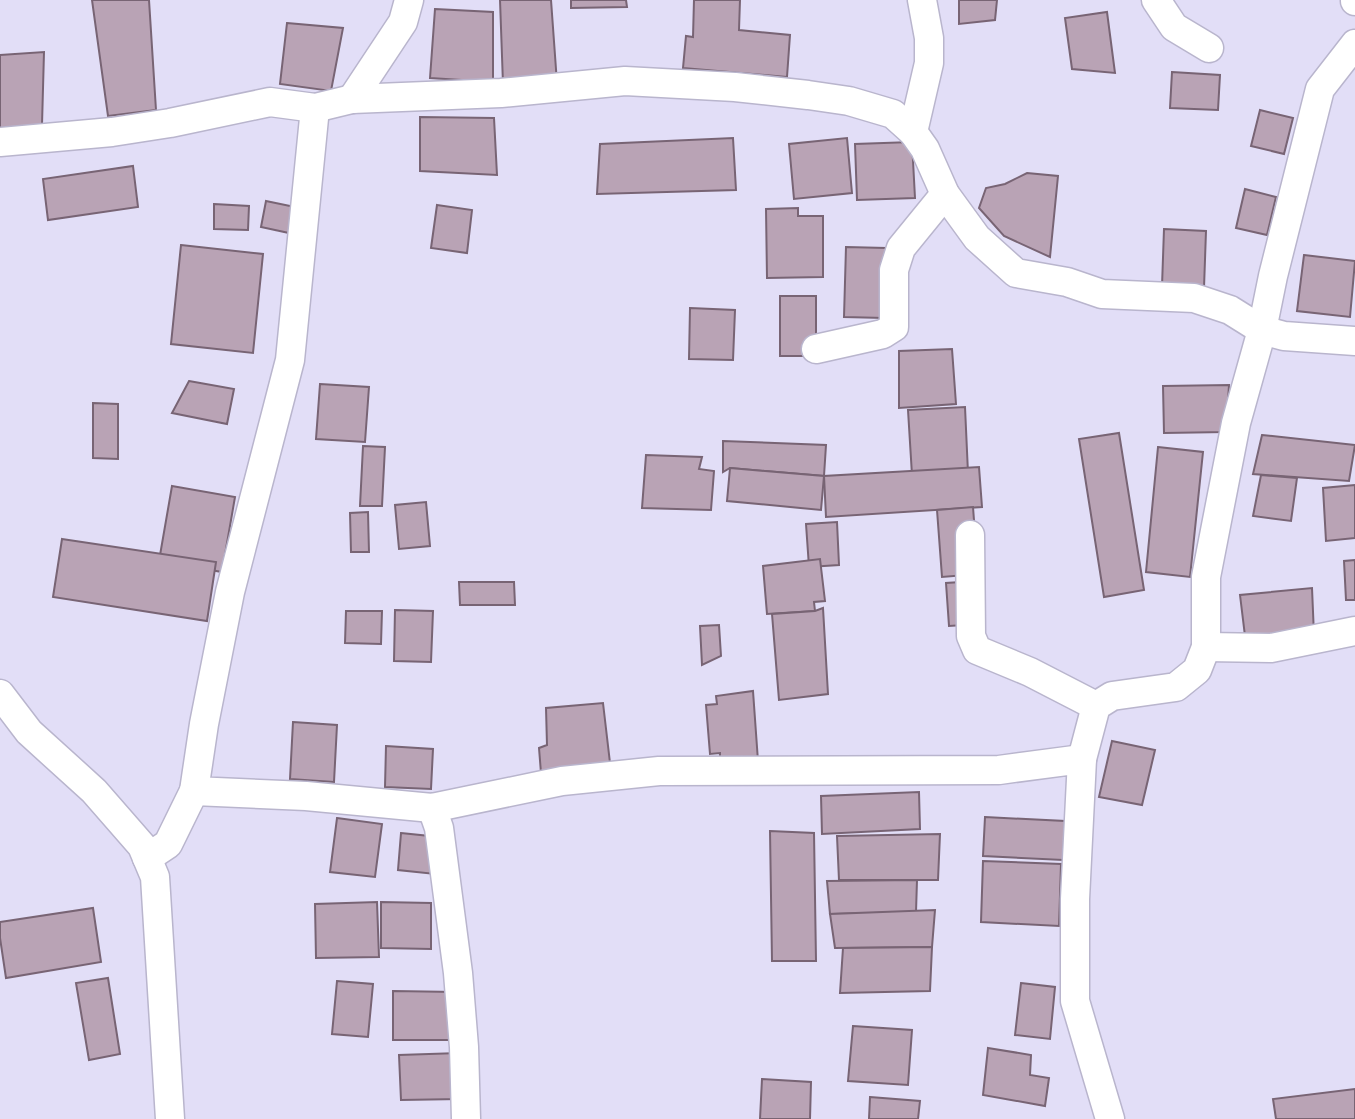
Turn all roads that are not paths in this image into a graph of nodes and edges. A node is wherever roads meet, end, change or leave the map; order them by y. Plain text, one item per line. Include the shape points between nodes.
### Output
1 (409, 0) edge
2 (922, 0) edge
3 (1156, 0) edge
4 (1355, 44) edge
5 (1209, 48) dead end
6 (352, 99) junction
7 (315, 108) junction
8 (913, 132) junction
9 (0, 142) edge
10 (945, 194) junction
11 (1262, 330) junction
12 (1355, 341) edge
13 (817, 349) dead end
14 (970, 534) dead end
15 (1355, 631) edge
16 (1206, 647) junction
17 (0, 694) edge
18 (1096, 706) junction
19 (1082, 759) junction
20 (194, 791) junction
21 (432, 808) junction
22 (147, 858) junction
23 (170, 1119) edge
24 (466, 1119) edge
25 (1110, 1119) edge

1 - 6 street via 403,22
2 - 8 street via 929,63
3 - 5 street via 1174,27
4 - 11 street via 1320,89
6 - 7 street
6 - 8 street via 501,93 625,81 735,87 849,101 893,114
7 - 9 street via 270,102 112,132
7 - 20 street via 290,360 230,592
8 - 10 street
10 - 11 street via 977,238 1016,273 1102,294 1194,298 1230,310
10 - 13 street via 901,248 894,270 894,327 883,334
11 - 12 street
11 - 16 street via 1236,423 1206,577
14 - 18 street via 971,636 977,650
15 - 16 street via 1271,648
16 - 18 street via 1197,670 1176,687 1112,696
17 - 22 street via 29,732 94,791 142,846
18 - 19 street
19 - 21 street via 999,770 659,771 562,780
19 - 25 street via 1075,1001
20 - 21 street
20 - 22 street via 168,844
21 - 24 street via 439,828 458,973
22 - 23 street via 155,877

